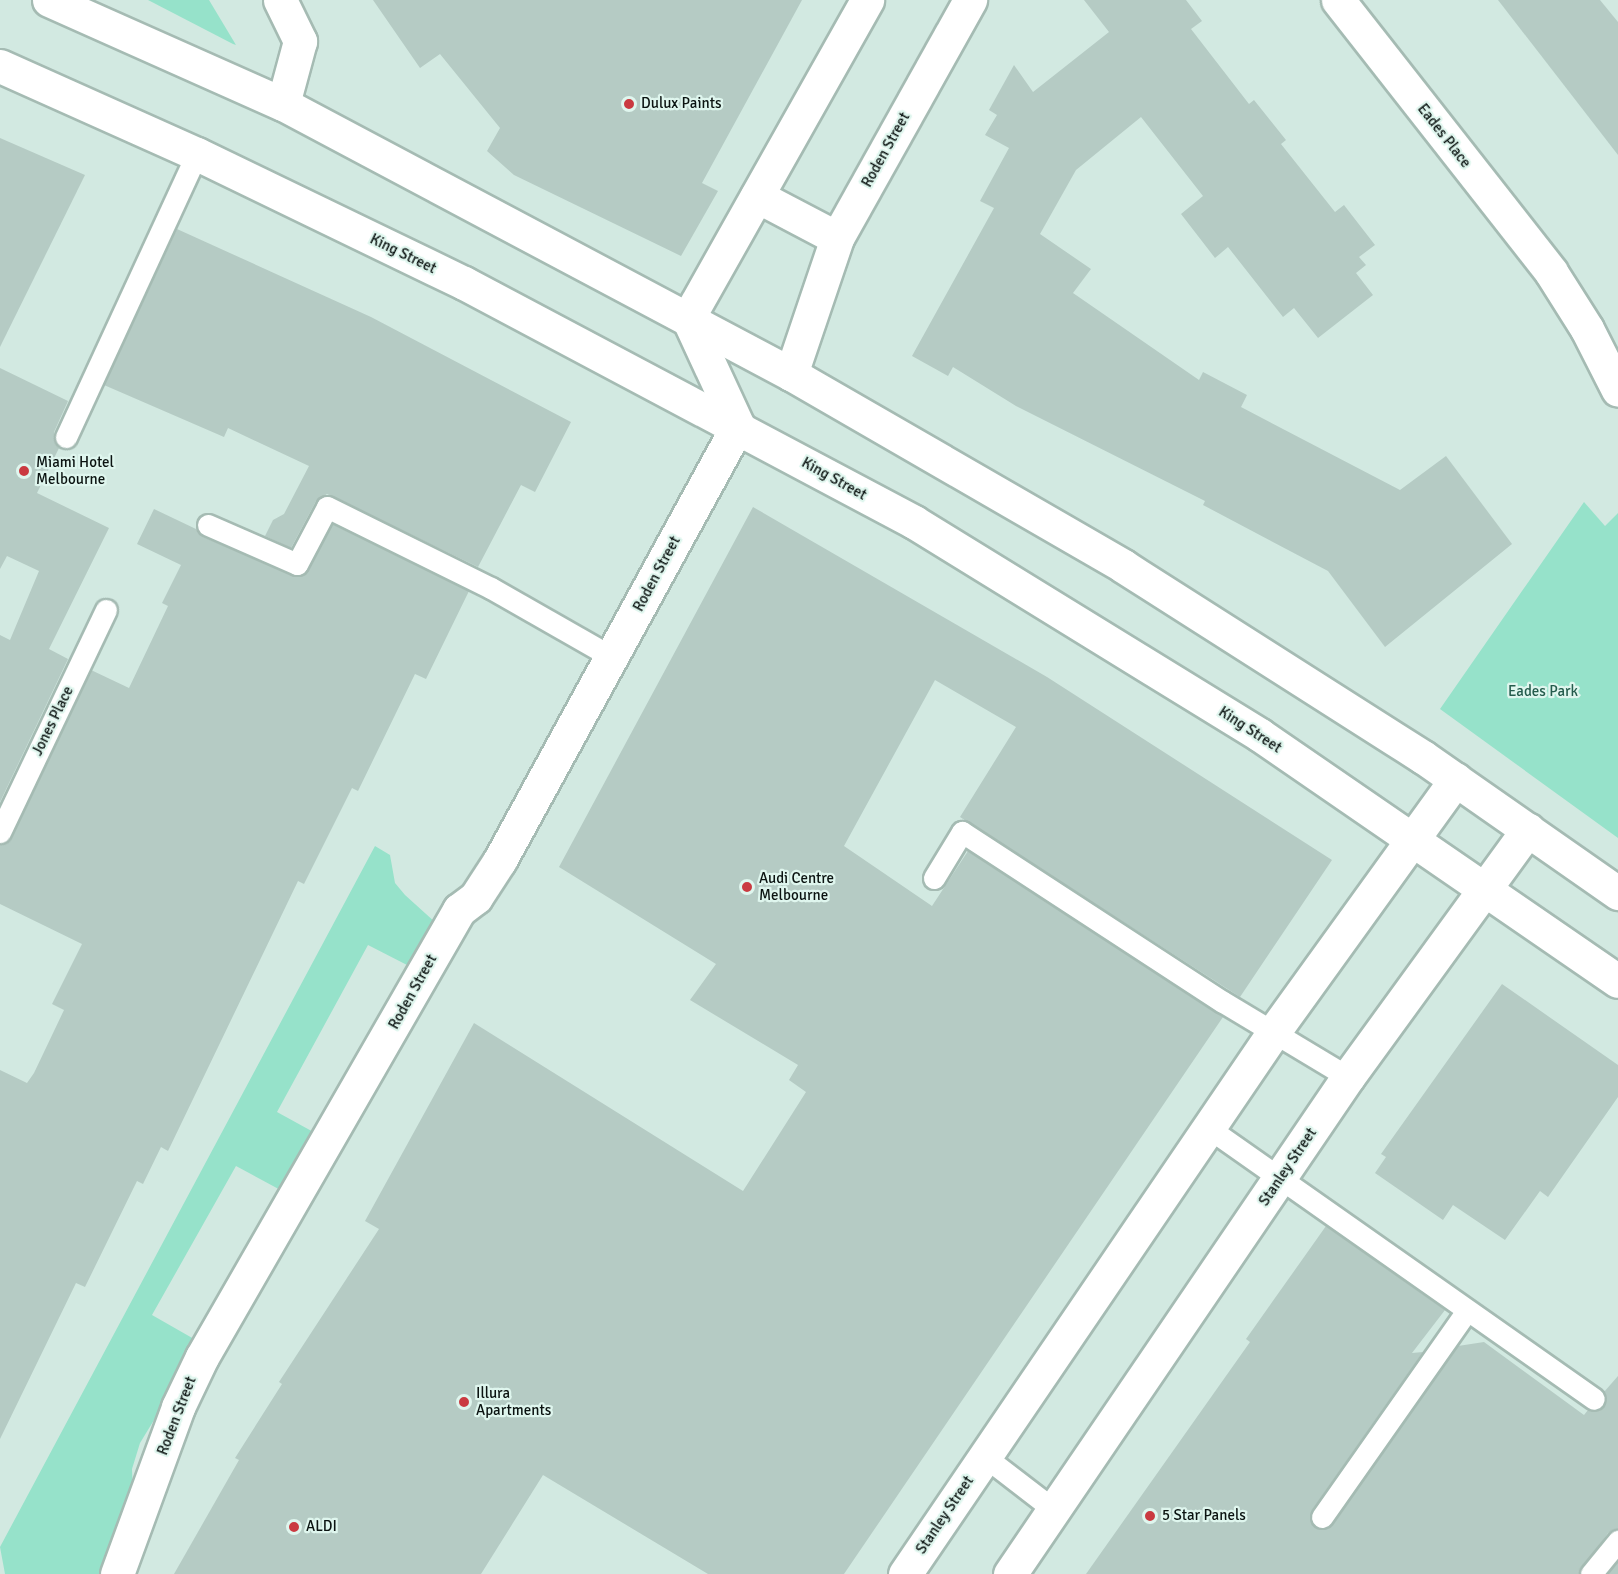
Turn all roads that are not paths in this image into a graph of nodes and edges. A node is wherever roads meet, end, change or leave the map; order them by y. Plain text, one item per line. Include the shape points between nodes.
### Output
1 (49, 0) edge
2 (280, 0) edge
3 (867, 0) edge
4 (970, 0) edge
5 (1338, 0) edge
6 (0, 66) edge
7 (283, 104) junction
8 (197, 154) junction
9 (757, 196) junction
10 (837, 238) junction
11 (1551, 272) junction
12 (688, 318) junction
13 (1618, 339) edge
14 (791, 374) junction
15 (1618, 390) edge
16 (738, 426) junction
17 (66, 437) dead end
18 (208, 525) dead end
19 (106, 610) dead end
20 (612, 657) junction
21 (1456, 779) junction
22 (1528, 829) junction
23 (0, 832) edge
24 (1413, 838) junction
25 (934, 878) dead end
26 (1486, 888) junction
27 (1618, 892) edge
28 (1618, 981) edge
29 (1275, 1030) junction
30 (1348, 1077) junction
31 (1210, 1129) junction
32 (1282, 1176) junction
33 (1467, 1311) junction
34 (1594, 1399) dead end
35 (984, 1456) junction
36 (1054, 1510) junction
37 (1322, 1517) dead end
38 (1618, 1541) edge
39 (117, 1574) edge
40 (905, 1574) edge
41 (1010, 1574) edge
42 (1591, 1574) edge

1 - 7 main road
2 - 7 main road via 300,41
3 - 9 main road
4 - 10 main road, Roden Street
5 - 11 main road, Eades Place
6 - 8 main road, King Street
7 - 12 main road
8 - 16 main road, King Street via 464,283
8 - 17 lane
9 - 10 main road
9 - 12 main road
10 - 14 main road, Roden Street
11 - 13 main road, Eades Place
11 - 15 main road, Eades Place via 1587,329
12 - 14 main road
12 - 16 main road
14 - 21 main road via 1123,566
16 - 20 main road, Roden Street
16 - 24 main road, King Street via 914,522 1097,632
18 - 20 lane via 297,564 327,507 491,588
19 - 23 lane, Jones Place
20 - 39 main road, Roden Street via 488,880 459,910 194,1374
21 - 22 main road
21 - 24 main road, Stanley Street
22 - 26 main road, Stanley Street
22 - 27 main road
24 - 26 main road, King Street
24 - 29 main road, Stanley Street
25 - 29 lane via 962,832 1223,1002
26 - 28 main road, King Street
26 - 30 main road, Stanley Street
29 - 30 lane
29 - 31 main road, Stanley Street
30 - 32 main road, Stanley Street
31 - 32 lane
31 - 35 main road, Stanley Street
32 - 33 lane
32 - 36 main road, Stanley Street
33 - 34 lane
33 - 37 lane
35 - 36 lane
35 - 40 main road, Stanley Street
36 - 41 main road, Stanley Street
38 - 42 lane

